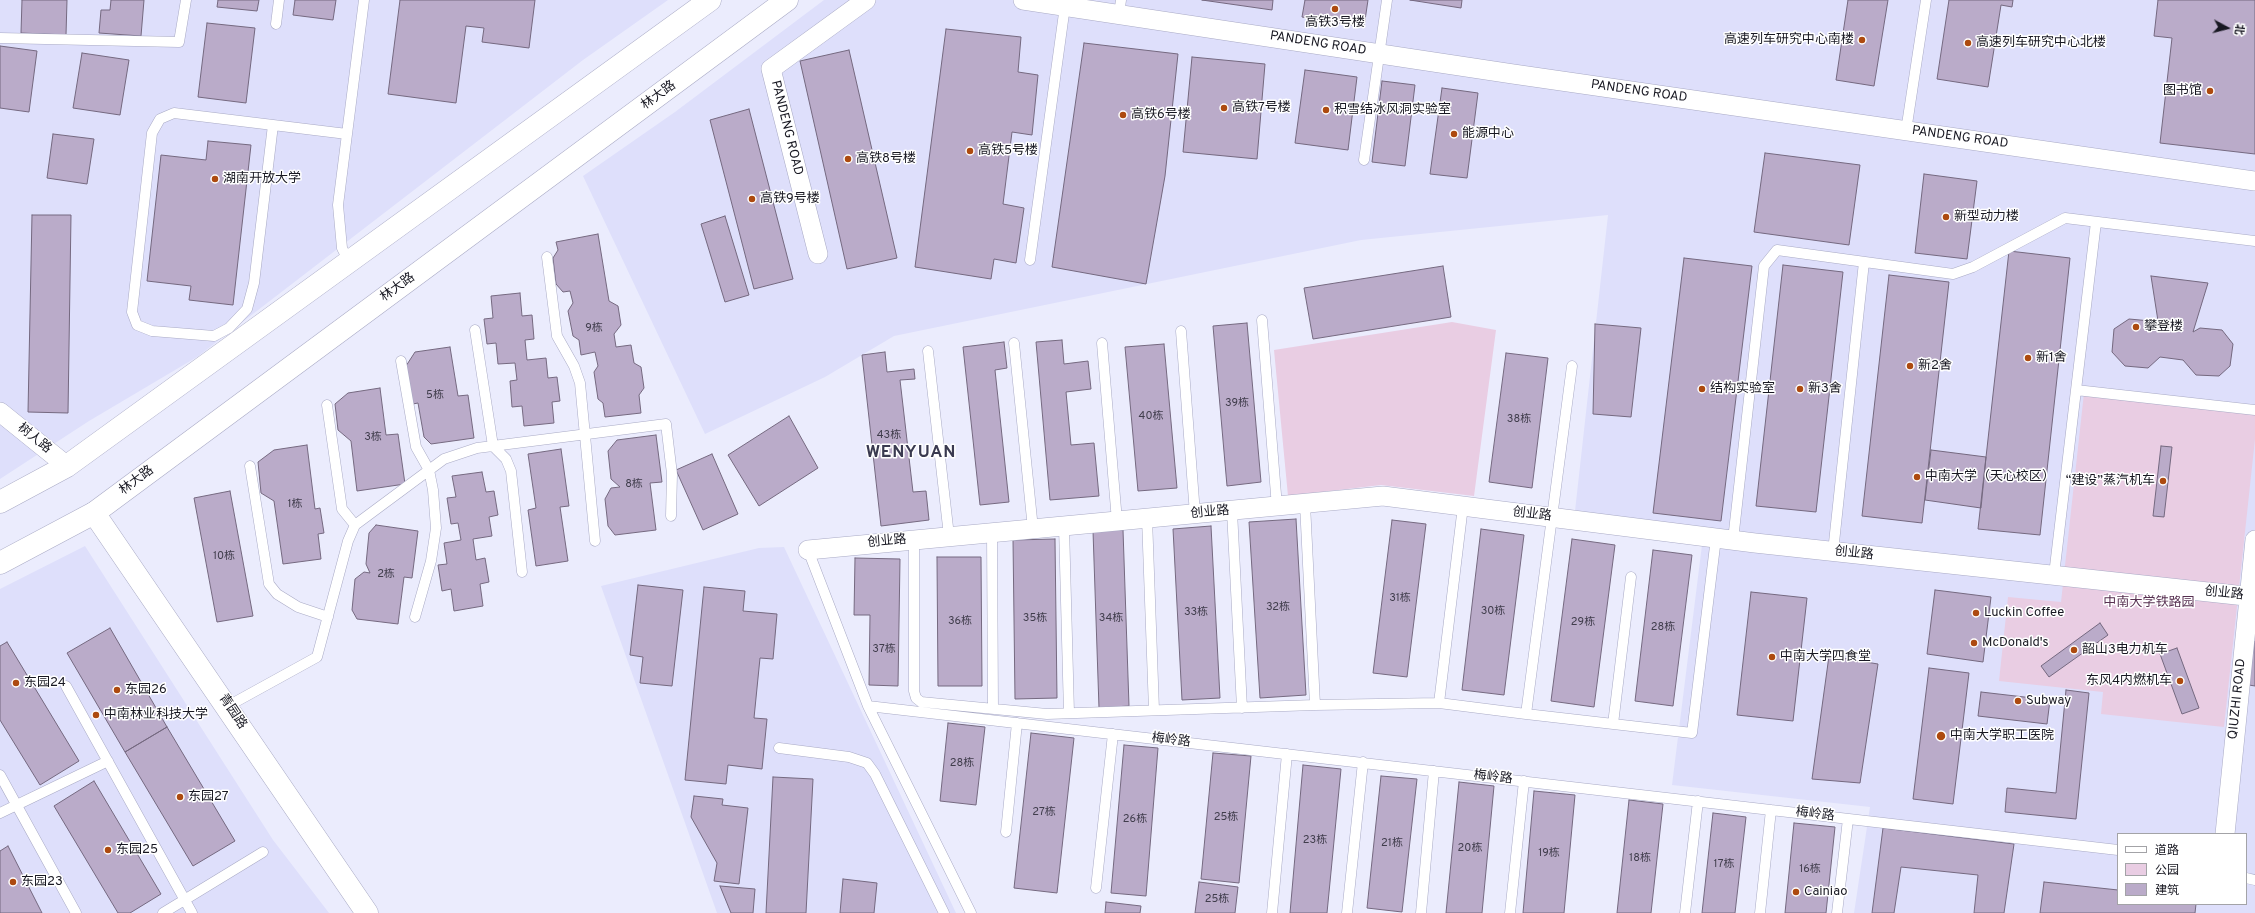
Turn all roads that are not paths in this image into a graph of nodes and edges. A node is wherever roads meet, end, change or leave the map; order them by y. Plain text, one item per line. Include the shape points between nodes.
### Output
1 (186, 0) edge
2 (279, 0) edge
3 (364, 0) edge
4 (710, 0) edge
5 (788, 0) edge
6 (866, 0) edge
7 (1023, 0) edge
8 (1387, 0) edge
9 (1926, 0) edge
10 (1065, 6) junction
11 (1120, 7) edge
12 (276, 24) dead end
13 (0, 38) edge
14 (1379, 54) junction
15 (273, 125) junction
16 (1906, 131) junction
17 (346, 134) junction
18 (1364, 160) dead end
19 (2255, 181) edge
20 (2096, 222) junction
21 (2255, 241) edge
22 (818, 254) dead end
23 (547, 257) dead end
24 (1030, 260) dead end
25 (349, 262) junction
26 (1864, 262) junction
27 (1262, 320) dead end
28 (474, 330) dead end
29 (1181, 331) dead end
30 (1014, 343) dead end
31 (1102, 343) dead end
32 (928, 351) dead end
33 (401, 361) dead end
34 (1572, 366) dead end
35 (2076, 390) junction
36 (327, 405) dead end
37 (2255, 410) edge
38 (0, 412) edge
39 (586, 435) junction
40 (493, 446) junction
41 (67, 466) junction
42 (250, 466) dead end
43 (428, 470) junction
44 (0, 502) edge
45 (1305, 504) junction
46 (1463, 506) junction
47 (1277, 507) junction
48 (1232, 511) junction
49 (94, 513) junction
50 (1194, 514) junction
51 (671, 516) dead end
52 (1551, 517) junction
53 (1147, 518) junction
54 (1117, 521) junction
55 (355, 525) junction
56 (1064, 526) junction
57 (1033, 529) junction
58 (992, 532) junction
59 (949, 536) junction
60 (1725, 539) junction
61 (914, 540) junction
62 (2255, 540) edge
63 (595, 541) dead end
64 (808, 550) joint
65 (1833, 552) junction
66 (0, 563) edge
67 (522, 572) dead end
68 (2054, 575) junction
69 (1630, 577) dead end
70 (2252, 597) edge
71 (328, 617) junction
72 (415, 617) dead end
73 (66, 686) dead end
74 (1439, 703) junction
75 (228, 706) junction
76 (868, 706) junction
77 (1314, 706) junction
78 (1242, 708) junction
79 (993, 709) junction
80 (1154, 710) junction
81 (1069, 713) junction
82 (1526, 714) junction
83 (1017, 723) junction
84 (1613, 724) junction
85 (1113, 734) junction
86 (779, 748) dead end
87 (1287, 754) junction
88 (108, 761) junction
89 (1363, 762) junction
90 (1434, 771) junction
91 (0, 775) edge
92 (1524, 781) junction
93 (1698, 801) junction
94 (16, 805) junction
95 (1771, 810) junction
96 (0, 813) edge
97 (1848, 819) junction
98 (1006, 832) dead end
99 (2225, 833) edge
100 (2117, 850) edge
101 (264, 852) dead end
102 (1096, 888) dead end
103 (185, 900) junction
104 (76, 913) edge
105 (163, 913) edge
106 (192, 913) edge
107 (367, 913) edge
108 (944, 913) edge
109 (971, 913) edge
110 (1272, 913) edge
111 (1347, 913) edge
112 (1421, 913) edge
113 (1510, 913) edge
114 (1686, 913) edge
115 (1760, 913) edge
116 (1837, 913) edge

1 - 13 lane via 179,42
2 - 12 lane
3 - 17 lane
4 - 25 main road
5 - 49 main road, 林大路
6 - 22 street, PANDENG ROAD via 771,69
7 - 10 street, PANDENG ROAD
8 - 14 lane
9 - 16 lane
10 - 11 street, PANDENG ROAD
10 - 24 lane
11 - 14 street, PANDENG ROAD
14 - 16 street, PANDENG ROAD
14 - 18 lane
15 - 15 lane via 174,113 160,119 152,133 132,312 137,325 152,330 214,336 229,328 247,309 254,283
15 - 17 lane
16 - 19 street, PANDENG ROAD
17 - 25 lane via 338,205 342,248
20 - 21 lane
20 - 26 lane via 2065,218 1973,267 1953,274
20 - 35 lane
23 - 39 lane via 557,336 574,366 580,383
25 - 41 main road
26 - 60 lane via 1777,250 1764,266
26 - 65 lane
27 - 47 lane
28 - 40 lane
29 - 50 lane
30 - 57 lane
31 - 54 lane
32 - 59 lane
33 - 43 lane via 416,447
34 - 52 lane
35 - 37 lane
35 - 68 lane
36 - 55 lane via 342,509
38 - 41 street, 树人路
39 - 40 lane
39 - 51 lane via 666,424 672,474
39 - 63 lane
40 - 43 lane via 477,448 444,459
40 - 67 lane via 506,459 511,471
41 - 44 main road
42 - 71 lane via 269,584 277,594 298,607
43 - 55 lane
43 - 72 lane via 433,490 436,528 431,561
45 - 46 street, 创业路 via 1383,496
45 - 47 street, 创业路
45 - 77 lane
46 - 52 street, 创业路
46 - 74 lane
47 - 48 street, 创业路
48 - 50 street, 创业路
48 - 78 lane
49 - 66 main road, 林大路
49 - 75 main road, 青园路
50 - 53 street, 创业路
52 - 60 street, 创业路
52 - 82 lane
53 - 54 street, 创业路
53 - 80 lane
54 - 56 street, 创业路
55 - 71 lane via 348,541
56 - 57 street, 创业路
56 - 81 lane
57 - 58 street, 创业路
58 - 59 street, 创业路
58 - 79 lane
59 - 61 street, 创业路
60 - 65 street, 创业路
60 - 84 lane via 1692,733
61 - 64 street, 创业路
61 - 79 lane via 916,698 921,702
62 - 70 street, QIUZHI ROAD
64 - 76 lane
65 - 68 street, 创业路
68 - 70 street, 创业路
69 - 84 lane
70 - 99 street, QIUZHI ROAD
71 - 75 lane via 317,657
73 - 88 lane
74 - 77 lane
74 - 82 lane
75 - 107 main road, 青园路
76 - 83 lane, 梅岭路
76 - 109 lane
77 - 78 lane
78 - 80 lane
79 - 81 lane via 1047,714
80 - 81 lane
82 - 84 lane
83 - 85 lane, 梅岭路
83 - 98 lane
85 - 87 lane, 梅岭路
85 - 102 lane
86 - 108 lane via 849,757 867,763 875,774
87 - 89 lane, 梅岭路
87 - 110 lane
88 - 94 lane
88 - 103 lane
89 - 90 lane, 梅岭路
89 - 111 lane
90 - 92 lane, 梅岭路
90 - 112 lane
91 - 94 lane
92 - 93 lane, 梅岭路
92 - 113 lane
93 - 95 lane, 梅岭路
93 - 114 lane
94 - 96 lane
94 - 104 lane
95 - 97 lane, 梅岭路
95 - 115 lane
97 - 100 lane, 梅岭路
97 - 116 lane
101 - 103 lane
103 - 105 lane
103 - 106 lane

